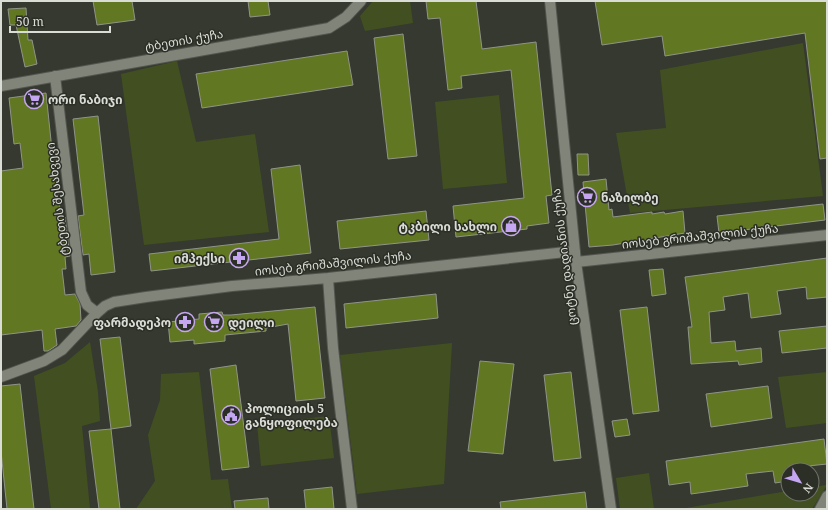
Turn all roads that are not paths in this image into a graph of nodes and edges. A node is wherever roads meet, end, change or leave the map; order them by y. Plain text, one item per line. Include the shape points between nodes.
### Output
1 (361, 1) edge
2 (550, 1) edge
3 (55, 76) junction
4 (1, 86) edge
5 (827, 235) edge
6 (575, 251) junction
7 (576, 262) junction
8 (328, 278) junction
9 (97, 313) junction
10 (1, 377) edge
11 (827, 496) edge
12 (352, 509) edge
13 (611, 509) edge
14 (820, 509) edge

1 - 3 street, ტბეთის ქუჩა via 346,17 329,28
2 - 6 street, ცოტნე დადიანის ქუჩა
3 - 4 street, ტბეთის ქუჩა
3 - 9 street, ტბეთის შესახვევი via 81,292 87,304
5 - 7 street, იოსებ გრიშაშვილის ქუჩა
6 - 7 street, ცოტნე დადიანის ქუჩა
6 - 8 street, იოსებ გრიშაშვილის ქუჩა
7 - 13 street, ცოტნე დადიანის ქუჩა
8 - 9 street, იოსებ გრიშაშვილის ქუჩა via 232,286 146,297 114,302
8 - 12 street via 333,348
9 - 10 street, იოსებ გრიშაშვილის ქუჩა via 62,350 44,361
11 - 14 street

